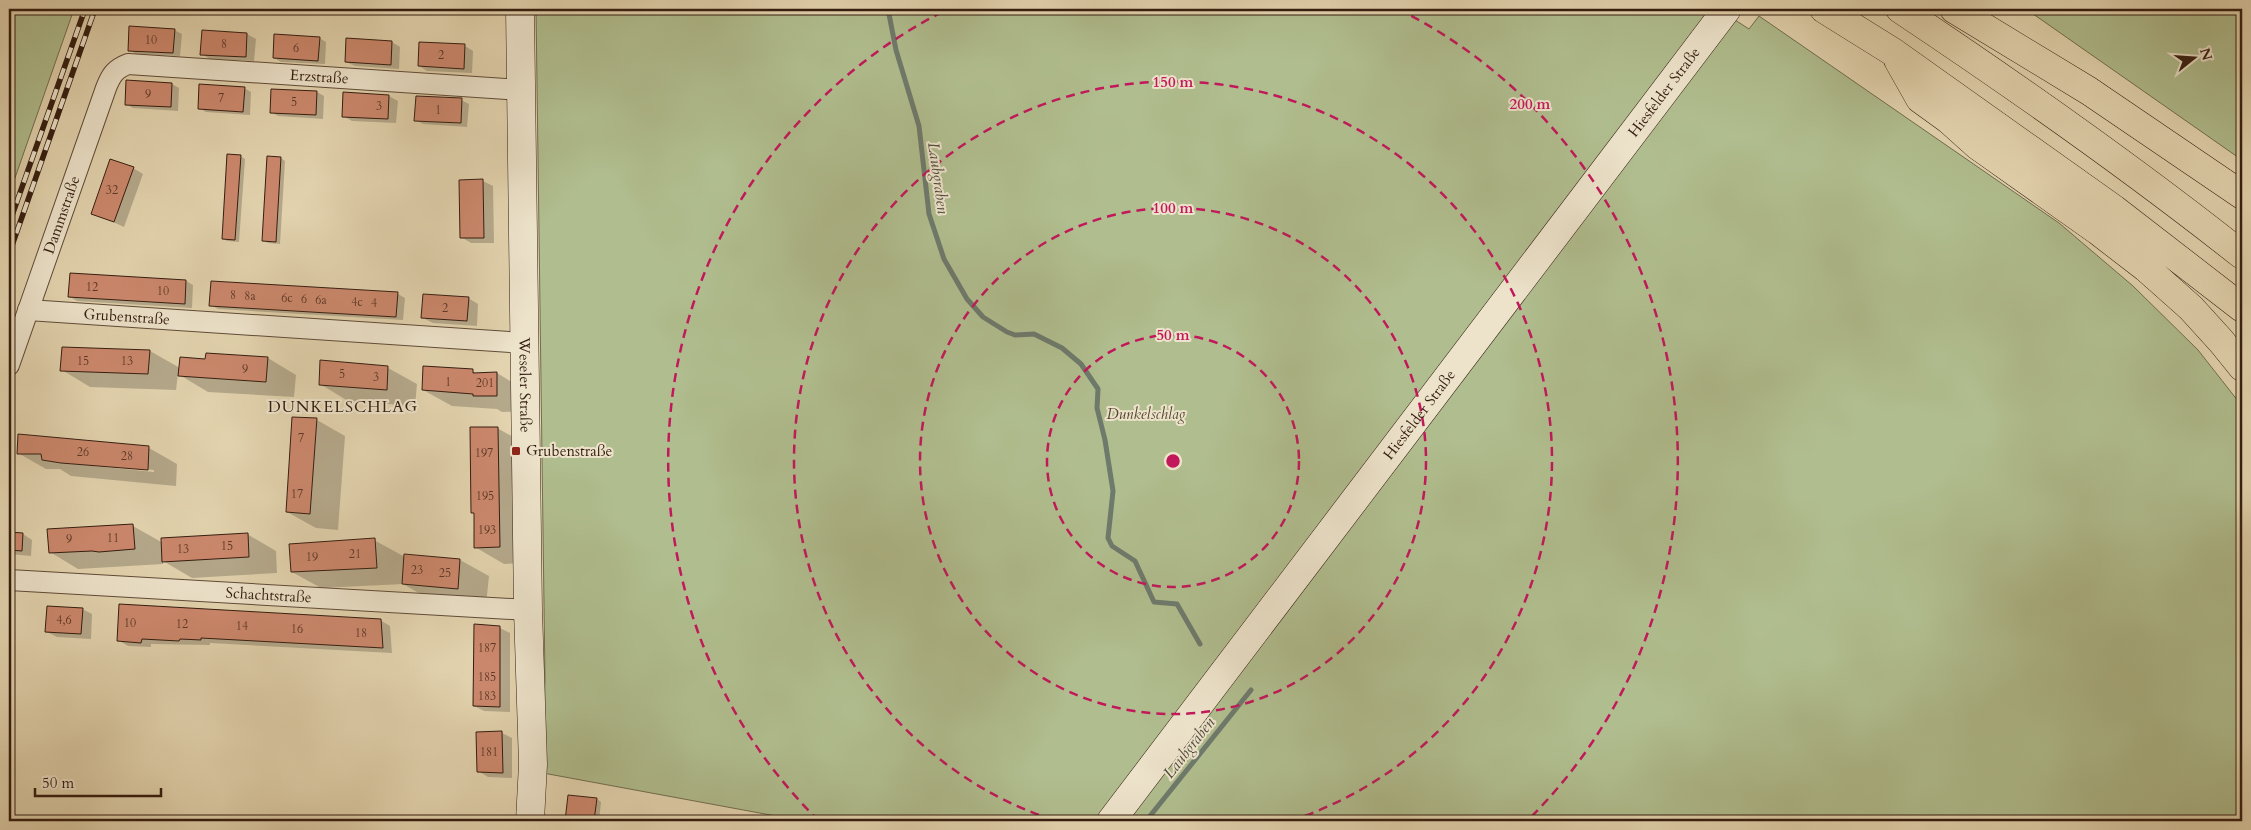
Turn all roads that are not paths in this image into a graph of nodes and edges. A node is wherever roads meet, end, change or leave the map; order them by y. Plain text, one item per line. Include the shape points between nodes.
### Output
1 (520, 9) edge
2 (1727, 9) edge
3 (1824, 9) edge
4 (1900, 9) edge
5 (1954, 9) edge
6 (1893, 52) junction
7 (118, 68) joint
8 (521, 90) junction
9 (1949, 120) junction
10 (2242, 195) edge
11 (2242, 255) edge
12 (2242, 308) edge
13 (28, 310) junction
14 (2242, 337) edge
15 (524, 343) junction
16 (9, 365) edge
17 (2242, 368) edge
18 (9, 580) edge
19 (528, 610) junction
20 (530, 821) edge
21 (1111, 821) edge

1 - 8 street, Weseler Straße
2 - 21 street, Hiesfelder Straße
3 - 6 highway
4 - 11 highway via 2023,92
5 - 10 highway via 2089,92
6 - 9 highway via 1920,99
6 - 12 highway via 2114,209
7 - 8 street, Erzstraße via 128,64
7 - 13 street, Dammstraße via 106,88
8 - 15 street, Weseler Straße
9 - 14 highway via 1983,138 2103,224
9 - 17 highway via 1978,146 2146,268 2201,318
13 - 15 street, Grubenstraße
13 - 16 street, Dammstraße
15 - 19 street, Weseler Straße
18 - 19 street, Schachtstraße
19 - 20 street, Weseler Straße via 533,764

